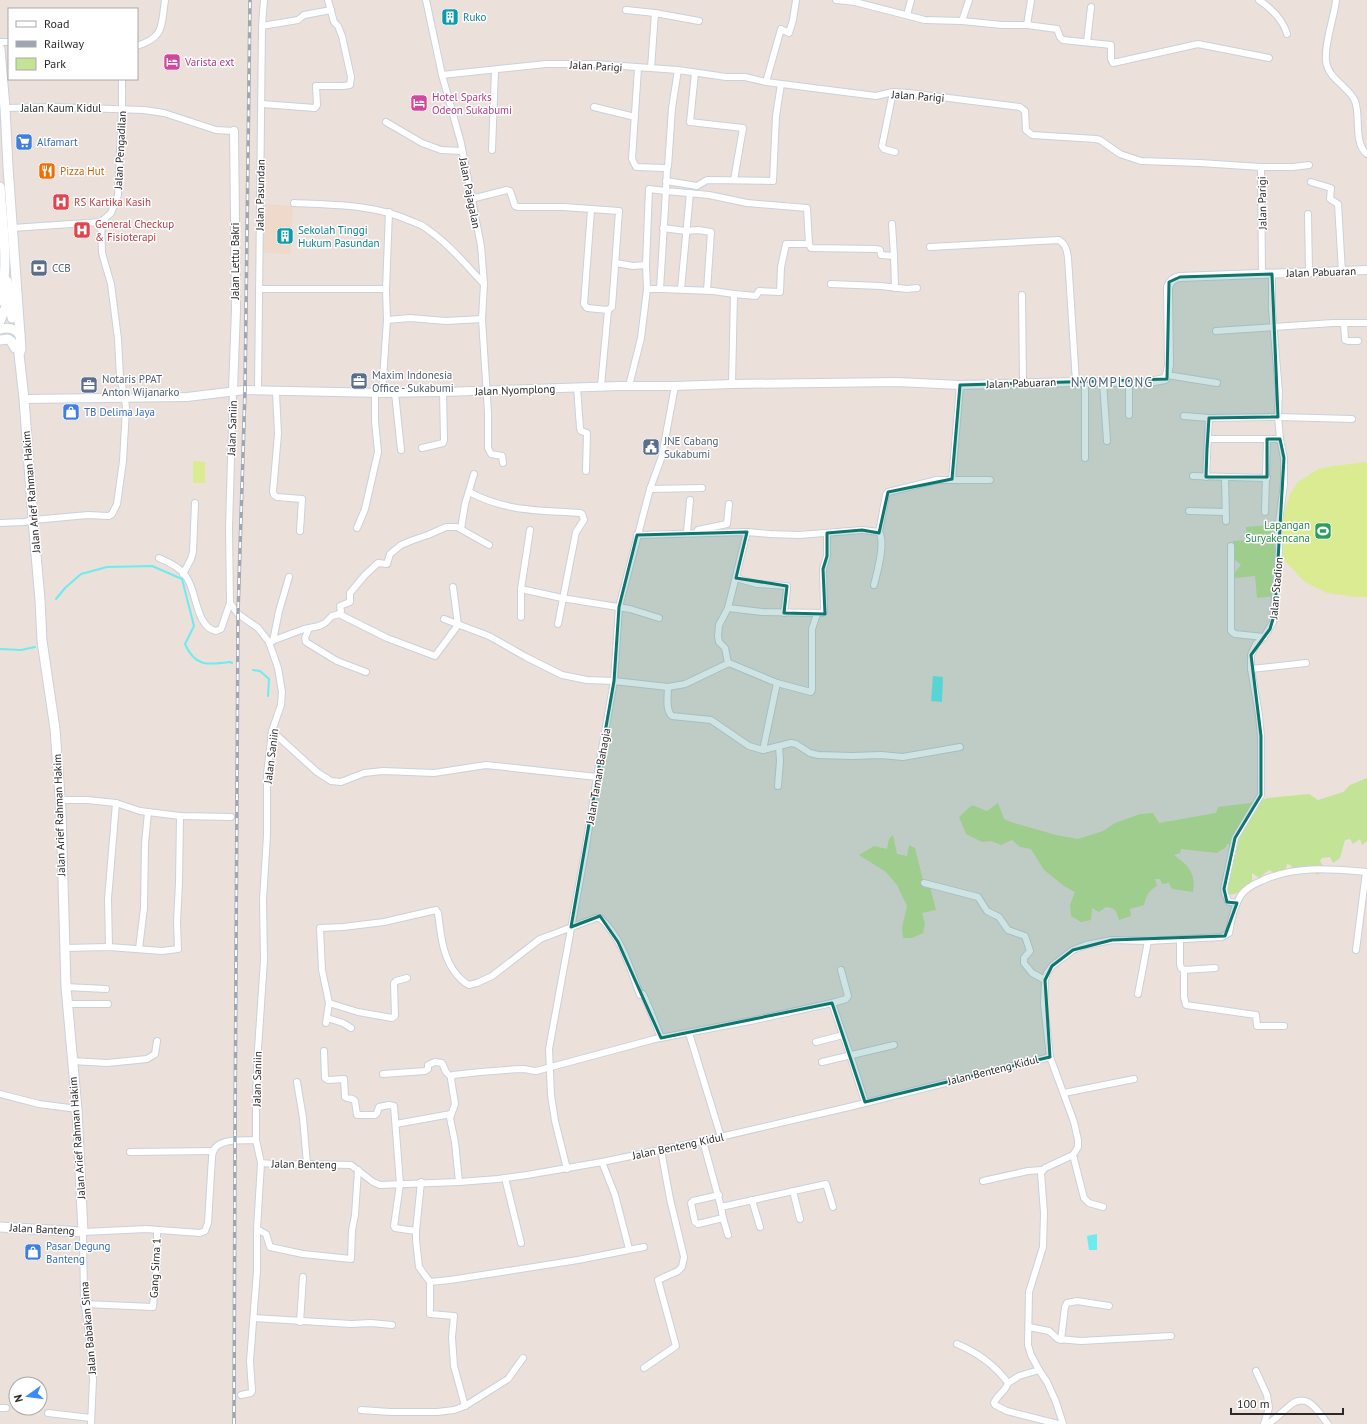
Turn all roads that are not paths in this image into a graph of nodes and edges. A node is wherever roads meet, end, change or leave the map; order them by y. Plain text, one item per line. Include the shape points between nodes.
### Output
1 (165, 0) edge
2 (264, 0) edge
3 (328, 0) edge
4 (426, 0) edge
5 (796, 0) edge
6 (836, 0) edge
7 (911, 0) edge
8 (969, 0) edge
9 (1031, 0) edge
10 (1259, 0) edge
11 (1336, 0) edge
12 (864, 2) edge
13 (1091, 7) dead end
14 (331, 10) junction
15 (626, 10) dead end
16 (654, 13) junction
17 (907, 15) junction
18 (699, 21) dead end
19 (962, 21) junction
20 (1027, 25) junction
21 (262, 26) junction
22 (1287, 34) dead end
23 (1086, 42) junction
24 (138, 46) edge
25 (0, 49) edge
26 (1269, 58) dead end
27 (638, 68) junction
28 (651, 68) junction
29 (495, 70) junction
30 (678, 70) junction
31 (695, 73) junction
32 (442, 75) junction
33 (122, 80) edge
34 (766, 82) junction
35 (782, 84) junction
36 (893, 92) junction
37 (262, 104) junction
38 (594, 107) dead end
39 (5, 108) junction
40 (122, 108) junction
41 (635, 118) junction
42 (386, 122) dead end
43 (234, 131) joint
44 (492, 150) dead end
45 (462, 151) junction
46 (895, 152) dead end
47 (1367, 154) edge
48 (1309, 165) dead end
49 (667, 168) junction
50 (1261, 170) junction
51 (734, 180) junction
52 (666, 181) junction
53 (1311, 182) dead end
54 (0, 187) edge
55 (666, 191) junction
56 (690, 192) junction
57 (471, 199) junction
58 (6, 202) junction
59 (294, 203) dead end
60 (591, 210) junction
61 (389, 212) junction
62 (1308, 214) dead end
63 (101, 222) junction
64 (892, 224) dead end
65 (12, 228) junction
66 (663, 228) junction
67 (686, 231) junction
68 (809, 244) junction
69 (930, 247) dead end
70 (894, 256) junction
71 (616, 263) junction
72 (646, 265) junction
73 (15, 268) junction
74 (4, 270) junction
75 (1367, 270) edge
76 (1310, 272) junction
77 (1342, 272) junction
78 (1272, 274) junction
79 (1262, 275) junction
80 (484, 284) junction
81 (831, 284) dead end
82 (660, 288) junction
83 (895, 288) junction
84 (917, 288) dead end
85 (259, 289) junction
86 (386, 289) junction
87 (647, 289) junction
88 (681, 289) junction
89 (707, 290) junction
90 (734, 294) junction
91 (1022, 295) dead end
92 (10, 298) junction
93 (0, 300) edge
94 (608, 310) junction
95 (482, 319) junction
96 (387, 320) junction
97 (0, 321) edge
98 (1344, 323) junction
99 (1367, 323) edge
100 (1274, 328) junction
101 (0, 329) edge
102 (1216, 331) dead end
103 (17, 332) junction
104 (0, 340) edge
105 (1358, 342) dead end
106 (17, 351) junction
107 (1167, 375) junction
108 (1076, 382) junction
109 (1085, 382) junction
110 (1103, 382) junction
111 (1129, 382) junction
112 (1023, 383) junction
113 (1217, 383) dead end
114 (732, 384) junction
115 (960, 385) junction
116 (601, 386) junction
117 (629, 386) junction
118 (675, 386) junction
119 (578, 387) junction
120 (258, 390) junction
121 (487, 390) junction
122 (233, 391) junction
123 (276, 392) junction
124 (442, 392) junction
125 (378, 393) junction
126 (395, 393) junction
127 (125, 398) junction
128 (24, 399) junction
129 (1129, 415) dead end
130 (1184, 416) dead end
131 (1278, 417) junction
132 (1209, 418) junction
133 (1352, 419) dead end
134 (1268, 438) junction
135 (1208, 439) junction
136 (1280, 439) junction
137 (1107, 441) dead end
138 (422, 448) dead end
139 (401, 450) dead end
140 (1085, 458) dead end
141 (503, 463) dead end
142 (586, 471) dead end
143 (474, 474) dead end
144 (1193, 476) dead end
145 (1206, 476) junction
146 (1225, 477) junction
147 (1267, 478) junction
148 (952, 480) junction
149 (990, 480) dead end
150 (702, 488) dead end
151 (650, 489) junction
152 (469, 492) junction
153 (690, 500) dead end
154 (195, 503) dead end
155 (729, 504) dead end
156 (1189, 511) dead end
157 (1225, 512) junction
158 (1265, 512) dead end
159 (33, 520) junction
160 (1226, 521) dead end
161 (0, 523) edge
162 (357, 528) dead end
163 (461, 529) junction
164 (530, 530) dead end
165 (300, 531) dead end
166 (687, 532) junction
167 (747, 532) junction
168 (879, 532) junction
169 (827, 533) junction
170 (638, 534) junction
171 (489, 545) dead end
172 (1231, 546) dead end
173 (159, 558) dead end
174 (184, 574) junction
175 (289, 577) dead end
176 (736, 578) junction
177 (874, 585) dead end
178 (453, 587) dead end
179 (521, 589) junction
180 (562, 598) junction
181 (230, 603) junction
182 (619, 607) junction
183 (728, 608) junction
184 (784, 613) junction
185 (339, 614) junction
186 (817, 614) junction
187 (521, 616) dead end
188 (659, 618) dead end
189 (444, 619) dead end
190 (558, 624) dead end
191 (458, 625) junction
192 (309, 628) junction
193 (1264, 637) junction
194 (271, 641) junction
195 (728, 663) junction
196 (1306, 663) dead end
197 (1252, 669) junction
198 (366, 672) dead end
199 (614, 681) junction
200 (777, 683) junction
201 (668, 687) junction
202 (272, 731) junction
203 (779, 746) junction
204 (960, 747) dead end
205 (763, 750) junction
206 (597, 777) junction
207 (778, 786) dead end
208 (60, 800) junction
209 (116, 803) junction
210 (148, 812) junction
211 (180, 816) junction
212 (231, 817) dead end
213 (1366, 872) edge
214 (924, 883) dead end
215 (1237, 902) junction
216 (571, 927) junction
217 (1180, 939) junction
218 (1148, 941) junction
219 (110, 947) junction
220 (64, 948) junction
221 (139, 949) junction
222 (1356, 950) dead end
223 (1215, 968) dead end
224 (842, 970) dead end
225 (1184, 970) junction
226 (407, 978) dead end
227 (1045, 980) junction
228 (66, 987) junction
229 (106, 989) dead end
230 (1138, 994) dead end
231 (330, 1003) junction
232 (832, 1003) junction
233 (67, 1004) junction
234 (108, 1004) dead end
235 (1284, 1026) dead end
236 (351, 1028) dead end
237 (690, 1033) junction
238 (843, 1035) junction
239 (660, 1038) junction
240 (157, 1041) dead end
241 (816, 1042) dead end
242 (894, 1045) dead end
243 (324, 1052) dead end
244 (850, 1055) junction
245 (1050, 1056) junction
246 (72, 1061) junction
247 (822, 1062) dead end
248 (549, 1068) junction
249 (383, 1074) dead end
250 (451, 1077) junction
251 (1134, 1079) dead end
252 (297, 1082) dead end
253 (1064, 1093) junction
254 (0, 1094) edge
255 (865, 1102) junction
256 (77, 1109) junction
257 (451, 1114) junction
258 (396, 1124) junction
259 (721, 1137) junction
260 (256, 1140) junction
261 (703, 1141) junction
262 (661, 1150) junction
263 (213, 1151) junction
264 (130, 1152) dead end
265 (1073, 1155) junction
266 (602, 1162) junction
267 (261, 1163) junction
268 (306, 1164) junction
269 (567, 1169) junction
270 (358, 1170) junction
271 (1042, 1170) junction
272 (505, 1178) junction
273 (984, 1181) dead end
274 (421, 1182) junction
275 (459, 1182) junction
276 (400, 1184) junction
277 (793, 1191) junction
278 (719, 1195) junction
279 (752, 1200) junction
280 (833, 1206) dead end
281 (721, 1207) junction
282 (1102, 1207) dead end
283 (724, 1218) junction
284 (800, 1219) dead end
285 (0, 1227) edge
286 (760, 1227) dead end
287 (257, 1229) junction
288 (157, 1230) junction
289 (416, 1231) junction
290 (83, 1232) junction
291 (728, 1235) dead end
292 (520, 1243) dead end
293 (644, 1247) dead end
294 (628, 1250) junction
295 (303, 1277) dead end
296 (430, 1282) junction
297 (84, 1304) junction
298 (1109, 1306) dead end
299 (254, 1318) junction
300 (300, 1322) junction
301 (392, 1326) dead end
302 (1029, 1327) junction
303 (1172, 1336) dead end
304 (1061, 1340) junction
305 (957, 1344) dead end
306 (523, 1358) dead end
307 (644, 1368) dead end
308 (1039, 1370) junction
309 (1256, 1371) dead end
310 (1008, 1383) junction
311 (241, 1395) dead end
312 (465, 1406) junction
313 (361, 1410) dead end
314 (48, 1413) dead end
315 (91, 1421) edge
316 (1058, 1424) edge
317 (1063, 1424) edge
318 (1264, 1424) edge
319 (1267, 1424) edge
320 (1328, 1424) edge

1 - 24 street via 160,33 149,42
2 - 21 street, Jalan Pasundan
3 - 14 street
4 - 32 street, Jalan Pajagalan
5 - 34 street via 789,33 781,29
6 - 12 street
7 - 17 street
8 - 19 street
9 - 20 street
10 - 22 street via 1282,20
11 - 47 street via 1328,40 1327,64 1355,102 1360,144
12 - 17 street
13 - 23 street
14 - 21 street via 304,15 298,20
14 - 37 street via 342,36 351,77 350,85 316,86 317,105 314,108
15 - 16 street
16 - 18 street
16 - 28 street
17 - 19 street via 925,20
19 - 20 street
20 - 23 street via 1057,29 1063,40
21 - 37 street, Jalan Pasundan
23 - 26 street via 1112,45 1113,63 1198,44
25 - 39 main road
27 - 28 street, Jalan Parigi
27 - 29 street, Jalan Parigi via 546,64
27 - 41 street
28 - 30 street, Jalan Parigi
29 - 32 street, Jalan Parigi
29 - 44 street
30 - 31 street, Jalan Parigi
30 - 49 street via 671,116 670,164
31 - 34 street, Jalan Parigi via 745,77
31 - 51 street via 690,122 743,128
32 - 45 street, Jalan Pajagalan
33 - 40 street, Jalan Pengadilan
34 - 35 street, Jalan Parigi
35 - 36 street, Jalan Parigi via 876,96
35 - 51 street via 776,116 773,181
36 - 46 street via 882,146
36 - 50 street, Jalan Parigi via 1020,107 1025,111 1026,130 1032,135 1100,140 1120,154 1141,161 1234,165
37 - 85 street, Jalan Pasundan
38 - 41 street
39 - 40 street, Jalan Kaum Kidul
39 - 58 main road
40 - 43 street, Jalan Kaum Kidul via 164,113 216,130
40 - 63 street, Jalan Pengadilan via 118,195 111,213
41 - 49 street via 633,164 640,168
42 - 45 street via 441,150
43 - 122 street, Jalan Lettu Bakri via 236,281
45 - 57 street, Jalan Pajagalan
48 - 50 street
49 - 52 street
50 - 79 street, Jalan Parigi
51 - 52 street via 707,180 697,186
52 - 55 street
53 - 77 street via 1331,188 1330,199 1338,204
54 - 58 main road
55 - 56 street
55 - 66 street
55 - 72 street via 649,189
56 - 67 street
56 - 68 street via 747,203 807,208
57 - 60 street via 507,190 512,194 515,206
57 - 80 street, Jalan Pajagalan via 481,246
58 - 65 main road
58 - 74 main road
59 - 61 street
60 - 71 street via 619,211
60 - 94 street via 584,304 587,308
61 - 80 street via 427,228
61 - 86 street
62 - 76 street
63 - 65 street
63 - 127 street via 102,253 111,284 120,378
64 - 70 street
65 - 73 main road
66 - 67 street
66 - 82 street
67 - 88 street
67 - 89 street via 710,232
68 - 70 street via 811,248 876,249 880,250 882,256
68 - 90 street via 786,244 781,267 780,292 759,291 756,296
69 - 108 street via 1059,240 1063,243 1068,258
70 - 83 street
71 - 72 street
71 - 94 street via 612,307
72 - 87 street
73 - 92 main road
73 - 103 main road
74 - 92 main road
74 - 93 main road
75 - 77 street, Jalan Pabuaran
76 - 77 street, Jalan Pabuaran
76 - 78 street, Jalan Pabuaran
78 - 79 street, Jalan Pabuaran
78 - 100 street, Jalan Stadion
79 - 107 street, Jalan Pabuaran via 1180,277 1169,282
80 - 95 street, Jalan Pajagalan
81 - 83 street
82 - 87 street
82 - 88 street
83 - 84 street
85 - 86 street
85 - 120 street, Jalan Pasundan
86 - 96 street
87 - 117 street via 641,338
88 - 89 street
89 - 90 street
90 - 114 street
91 - 112 street
92 - 97 main road
92 - 103 main road
94 - 116 street
95 - 96 street
95 - 121 street, Jalan Pajagalan
96 - 125 street
98 - 99 street
98 - 100 street
98 - 105 street via 1346,340
100 - 102 street
100 - 131 street, Jalan Stadion via 1279,392
101 - 103 main road
103 - 106 main road, Jalan Arief Rahman Hakim
104 - 106 main road via 12,341
106 - 128 main road, Jalan Arief Rahman Hakim
107 - 111 street, Jalan Pabuaran via 1165,379 1160,380
107 - 113 street
108 - 109 street, Jalan Pabuaran
108 - 112 street, Jalan Pabuaran
109 - 110 street, Jalan Pabuaran
109 - 140 street
110 - 111 street, Jalan Pabuaran
110 - 137 street
111 - 129 street
112 - 115 street, Jalan Pabuaran
114 - 115 street, Jalan Pabuaran via 896,382
114 - 118 street, Jalan Pabuaran
115 - 148 street
116 - 117 street, Jalan Nyomplong
116 - 119 street, Jalan Nyomplong
117 - 118 street, Jalan Nyomplong
118 - 151 street, Jalan Taman Bahagia via 662,456
119 - 121 street, Jalan Nyomplong
119 - 142 street via 580,428 587,433
120 - 122 street
120 - 123 street, Jalan Nyomplong
121 - 124 street, Jalan Nyomplong
121 - 141 street, Jalan Pajagalan via 488,448 491,454 502,456
122 - 127 street via 187,397
122 - 181 street, Jalan Saniin via 229,528
123 - 125 street, Jalan Nyomplong
123 - 165 street via 278,434 273,492 277,497 302,499
124 - 126 street, Jalan Nyomplong
124 - 138 street via 443,443
125 - 126 street, Jalan Nyomplong
125 - 162 street via 375,421 378,452 365,509
126 - 139 street
127 - 128 street
127 - 159 street via 123,461 117,504 112,514 104,517 88,515
128 - 159 main road, Jalan Arief Rahman Hakim
130 - 132 street
131 - 132 street
131 - 133 street
131 - 136 street, Jalan Stadion
132 - 135 street
134 - 135 street
134 - 136 street
134 - 147 street
135 - 145 street
136 - 193 street, Jalan Stadion via 1284,477 1278,529 1276,605 1273,622
143 - 152 street
144 - 145 street
145 - 146 street
146 - 147 street
146 - 157 street
147 - 158 street
148 - 149 street
148 - 168 street via 937,480 888,492
150 - 151 street
151 - 170 street, Jalan Taman Bahagia
152 - 163 street
152 - 180 street via 508,507 582,514 584,520 576,532
153 - 166 street
154 - 174 street via 193,552
155 - 166 street via 728,524
156 - 157 street
157 - 160 street
159 - 161 street
159 - 208 main road, Jalan Arief Rahman Hakim via 42,641 55,729
163 - 171 street
163 - 185 street via 454,526 446,527 401,545 390,554 387,564 378,563 361,579 350,594 350,602 340,606
164 - 179 street
166 - 170 street
167 - 169 street via 799,535
167 - 170 street
167 - 176 street
168 - 169 street via 862,530
168 - 177 street via 880,556
169 - 186 street via 827,556 823,569 824,610 823,613
170 - 182 street, Jalan Taman Bahagia
172 - 193 street via 1231,631 1235,634
173 - 174 street
174 - 181 street via 203,622 208,628 221,630
175 - 194 street
176 - 183 street
176 - 184 street via 757,584 786,586
178 - 191 street
179 - 180 street
179 - 187 street
180 - 182 street
180 - 190 street
181 - 194 street, Jalan Saniin via 238,614
182 - 188 street
182 - 199 street, Jalan Taman Bahagia
183 - 184 street
183 - 195 street via 719,625 718,636 719,642 725,648
184 - 186 street
185 - 191 street via 387,638 435,656
185 - 192 street via 332,616 322,625
186 - 200 street via 812,629 812,692
189 - 191 street
191 - 199 street via 489,636 562,675 587,680
192 - 194 street
192 - 198 street via 306,642 336,661
193 - 197 street, Jalan Stadion via 1253,649
194 - 202 street, Jalan Saniin via 282,692 281,705
195 - 200 street
195 - 201 street via 685,684
196 - 197 street
197 - 215 street, Jalan Stadion via 1261,736 1261,795 1235,838 1224,889 1229,902
199 - 201 street
199 - 206 street, Jalan Taman Bahagia
200 - 205 street
201 - 205 street via 668,710 672,716 711,720 749,746
202 - 206 street via 317,772 331,781 341,782 364,773 383,771 434,773 486,765
202 - 260 street, Jalan Saniin via 267,774 264,960
203 - 204 street via 793,744 818,755 881,755 903,758
203 - 205 street
203 - 207 street
206 - 216 street, Jalan Taman Bahagia
208 - 209 street
208 - 220 main road, Jalan Arief Rahman Hakim
209 - 210 street
209 - 219 street via 108,899
210 - 211 street
210 - 221 street via 144,908
211 - 212 street
211 - 221 street via 178,949
213 - 215 street, Jalan Benteng Kidul via 1332,869 1280,873 1248,888
213 - 222 street
214 - 227 street via 978,897 987,911 999,918 1008,930 1025,936 1030,951 1024,958 1024,963 1032,973
215 - 217 street, Jalan Benteng Kidul via 1226,936
216 - 231 street via 536,942 492,976 469,985 453,970 447,960 437,910 377,922 322,927 322,970
216 - 239 street via 597,917 602,919 628,961
216 - 248 street, Jalan Taman Bahagia via 549,1048
217 - 218 street, Jalan Benteng Kidul
217 - 225 street via 1180,966
218 - 227 street, Jalan Benteng Kidul via 1112,940 1086,945 1073,950 1052,966
218 - 230 street
219 - 220 street
219 - 221 street
220 - 228 main road, Jalan Arief Rahman Hakim
223 - 225 street
224 - 232 street via 848,996
225 - 235 street via 1186,1005 1256,1015 1257,1026
226 - 231 street via 394,983 394,1018 375,1016
227 - 245 street, Jalan Benteng Kidul via 1044,1004
228 - 229 street
228 - 233 main road, Jalan Arief Rahman Hakim
231 - 236 street via 327,1021 343,1023
232 - 237 street
232 - 238 street
233 - 234 street
233 - 246 main road, Jalan Arief Rahman Hakim
237 - 239 street
237 - 259 street
238 - 241 street
238 - 244 street
239 - 248 street
240 - 246 street via 155,1054 147,1059 106,1063
242 - 244 street
243 - 258 street via 325,1078 344,1079 345,1097 355,1101 357,1115 375,1115 379,1107 393,1105
244 - 247 street
244 - 255 street
245 - 253 street
245 - 255 street, Jalan Benteng Kidul
246 - 256 main road, Jalan Arief Rahman Hakim
248 - 250 street via 536,1072 525,1069 485,1071
248 - 269 street, Jalan Taman Bahagia via 555,1121
249 - 250 street via 425,1071 428,1070 428,1065 435,1062 442,1063
250 - 257 street via 455,1104
251 - 253 street
252 - 268 street via 303,1118
253 - 265 street via 1078,1140 1077,1151
254 - 256 street via 39,1104
255 - 259 street, Jalan Benteng Kidul
256 - 290 main road, Jalan Arief Rahman Hakim
257 - 258 street
257 - 275 street
258 - 276 street
259 - 261 street, Jalan Benteng Kidul
260 - 263 street via 225,1142 216,1146
260 - 267 street, Jalan Benteng
261 - 262 street, Jalan Benteng Kidul
261 - 278 street
262 - 266 street, Jalan Benteng Kidul
262 - 307 street via 684,1257 678,1272 658,1280 676,1346
263 - 264 street
263 - 288 street via 208,1223 205,1231 200,1233
265 - 271 street
265 - 282 street via 1084,1198 1089,1203
266 - 269 street, Jalan Benteng Kidul
266 - 294 street via 615,1195
267 - 268 street, Jalan Benteng
267 - 287 street
268 - 270 street, Jalan Benteng via 351,1165
269 - 272 street, Jalan Benteng
270 - 276 street, Jalan Benteng via 377,1184
270 - 287 street via 351,1259 303,1254 271,1247 266,1233
271 - 273 street
271 - 302 street via 1040,1177 1044,1213 1043,1247 1029,1292
272 - 275 street, Jalan Benteng
272 - 292 street
274 - 275 street, Jalan Benteng
274 - 276 street, Jalan Benteng
274 - 289 street
276 - 289 street via 394,1227
277 - 279 street
277 - 280 street via 826,1184
277 - 284 street
278 - 281 street
278 - 283 street via 693,1201 691,1206 696,1224
279 - 281 street
279 - 286 street
281 - 283 street
283 - 291 street
285 - 290 main road, Jalan Banteng
287 - 299 street
288 - 290 street
288 - 297 street, Gang Sirna 1 via 153,1307
289 - 296 street via 419,1267
290 - 297 street, Jalan Babakan Sirna
293 - 294 street
294 - 296 street via 563,1263
295 - 300 street
296 - 312 street via 430,1314 454,1316 454,1366
297 - 315 street, Jalan Babakan Sirna via 92,1363
298 - 304 street via 1077,1301 1067,1303
299 - 300 street
299 - 311 street via 250,1361 252,1391
300 - 301 street via 371,1323
302 - 304 street via 1049,1331
302 - 308 street via 1029,1350
303 - 304 street via 1095,1341
305 - 310 street via 985,1360
306 - 312 street via 508,1379
308 - 310 street via 1019,1376
308 - 317 street via 1056,1402
309 - 318 street via 1267,1395 1269,1408
310 - 316 street via 995,1400 995,1405 1007,1411
312 - 313 street via 437,1412
314 - 315 street
319 - 320 street via 1289,1405 1305,1400 1314,1406

